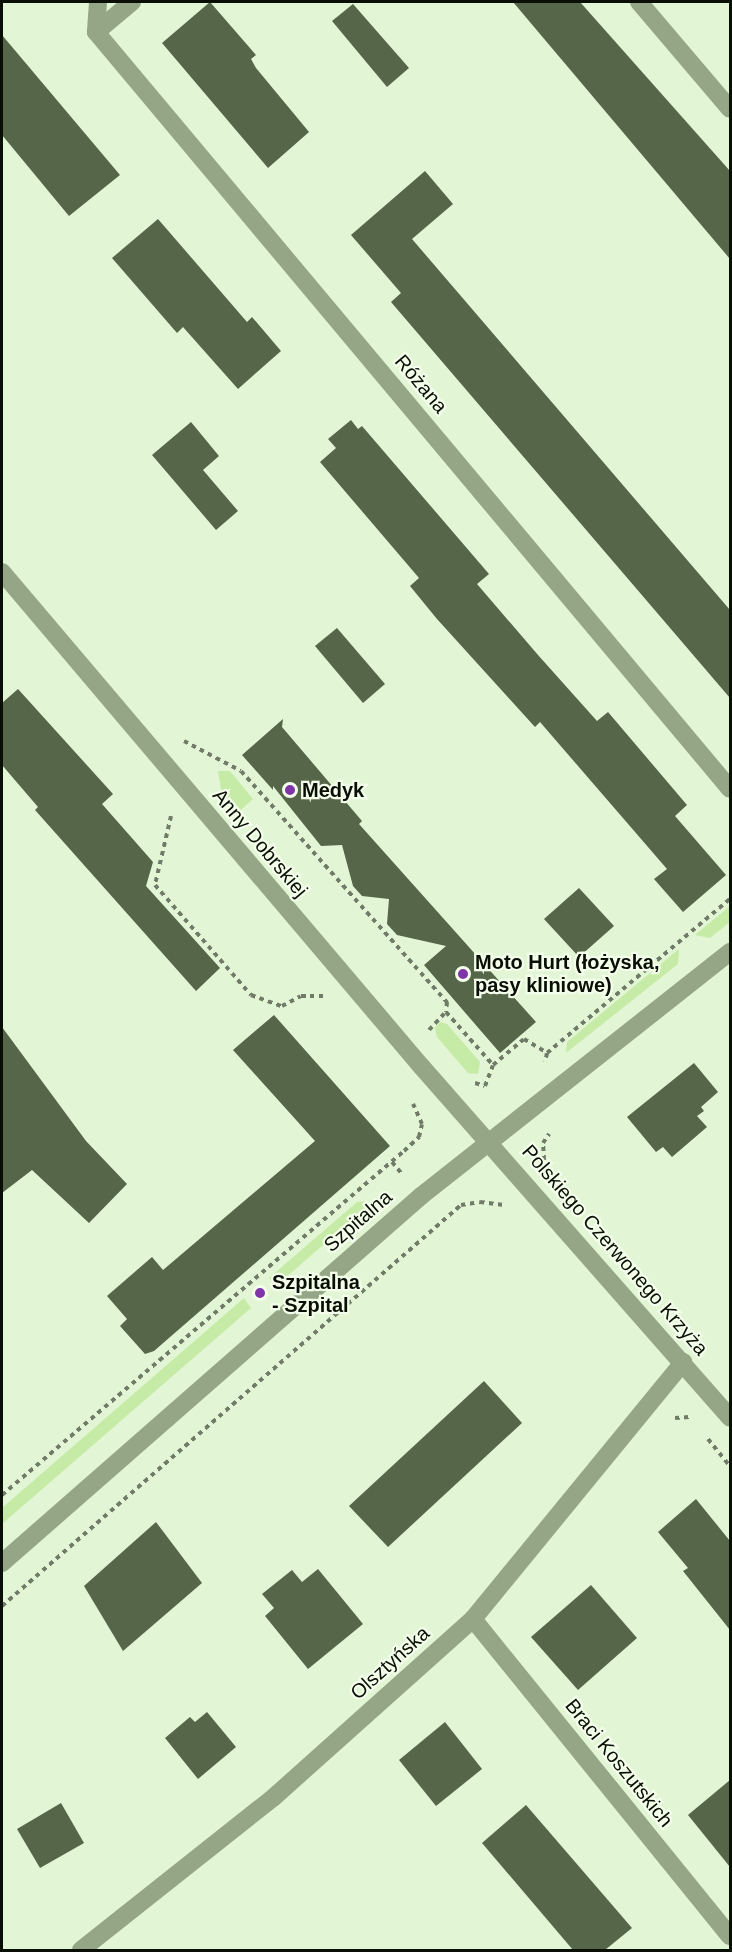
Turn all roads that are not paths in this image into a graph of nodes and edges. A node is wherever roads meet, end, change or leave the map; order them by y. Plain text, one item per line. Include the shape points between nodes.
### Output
1 (98, 2) edge
2 (132, 2) edge
3 (639, 2) edge
4 (96, 32) junction
5 (730, 109) edge
6 (2, 572) edge
7 (730, 789) edge
8 (730, 952) edge
9 (489, 1140) junction
10 (683, 1362) junction
11 (730, 1418) edge
12 (2, 1563) edge
13 (473, 1619) junction
14 (730, 1936) edge
15 (81, 1950) edge

1 - 4 street
2 - 4 street
3 - 5 street
4 - 7 street, Różana
6 - 9 street, Anny Dobrskiej via 421,1066
8 - 9 street, Szpitalna
9 - 10 street, Polskiego Czerwonego Krzyża
9 - 12 street, Szpitalna
10 - 11 street, Polskiego Czerwonego Krzyża
10 - 13 street, Olsztyńska
13 - 14 street, Braci Koszutskich
13 - 15 street, Olsztyńska via 274,1797

